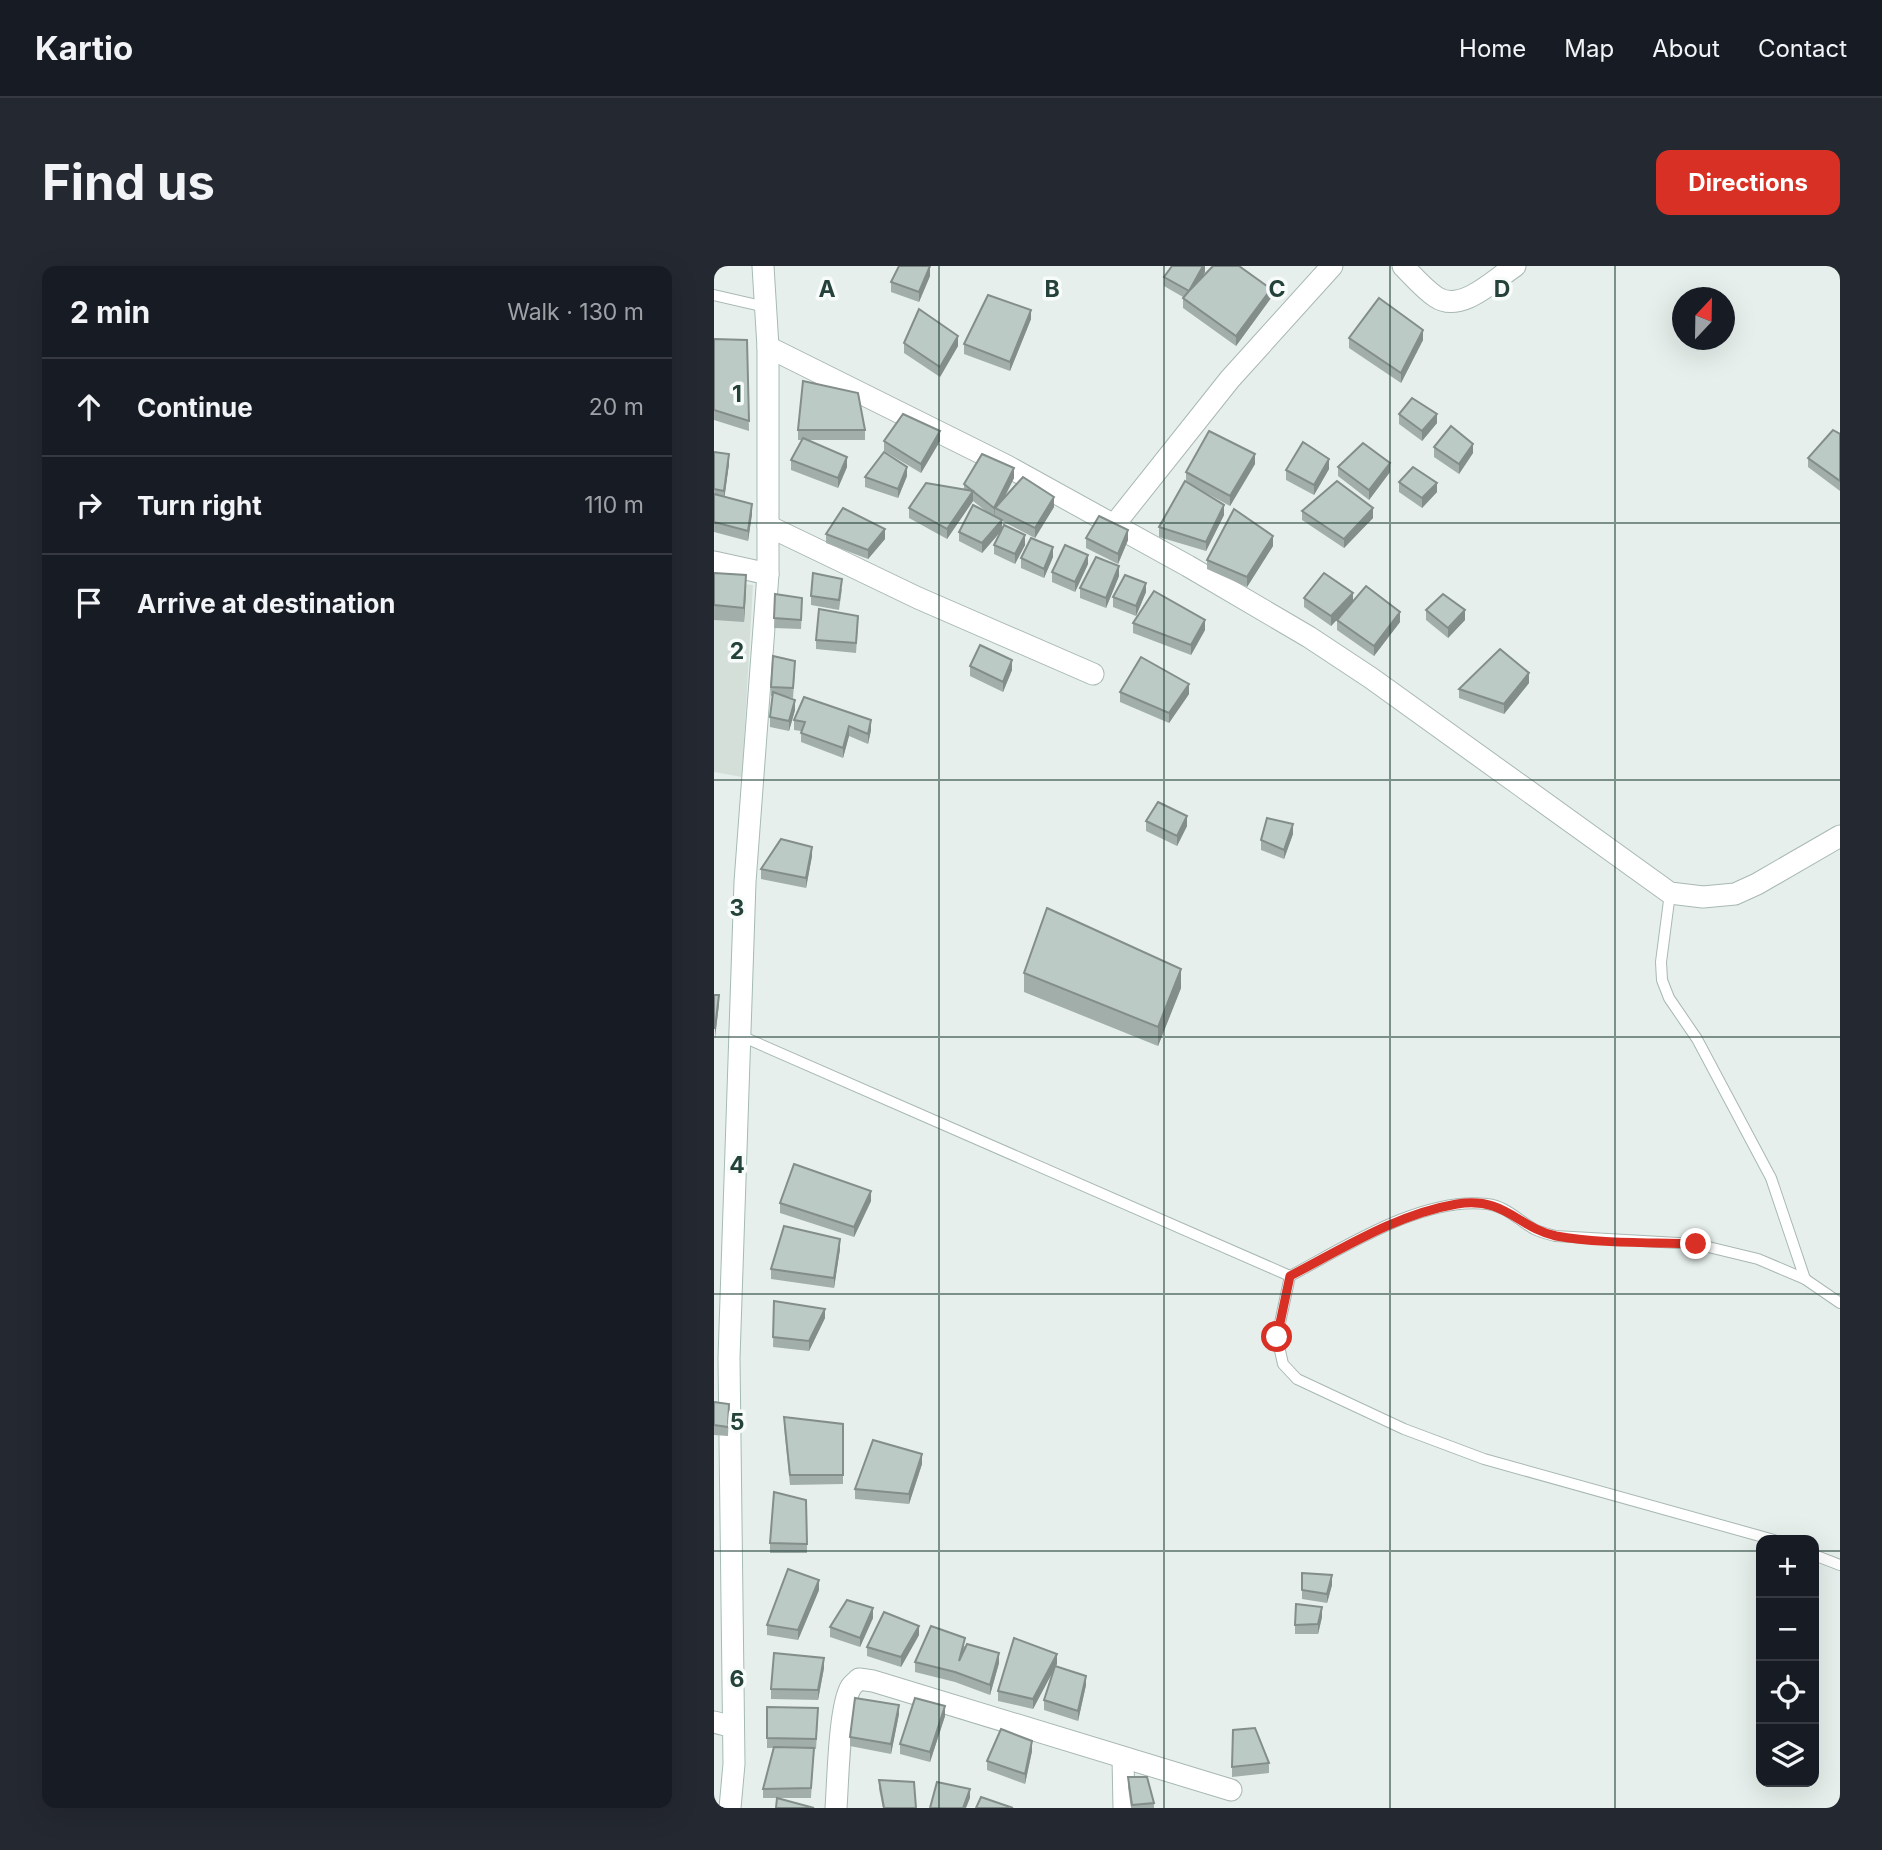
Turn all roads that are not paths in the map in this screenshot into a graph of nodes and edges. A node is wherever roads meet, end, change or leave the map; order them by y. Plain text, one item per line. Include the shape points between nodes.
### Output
1 (763, 266) edge
2 (1332, 266) edge
3 (1403, 266) edge
4 (1515, 266) edge
5 (714, 295) edge
6 (766, 307) junction
7 (768, 347) junction
8 (1114, 525) junction
9 (768, 526) junction
10 (714, 562) edge
11 (768, 574) junction
12 (1093, 674) dead end
13 (1840, 835) edge
14 (1670, 893) junction
15 (741, 1036) junction
16 (1290, 1276) junction
17 (1805, 1279) junction
18 (1840, 1303) edge
19 (1756, 1535) edge
20 (1819, 1557) edge
21 (1840, 1565) edge
22 (723, 1724) edge
23 (1123, 1758) junction
24 (1231, 1790) dead end
25 (730, 1808) edge
26 (836, 1808) edge
27 (1124, 1808) edge

1 - 6 street
2 - 8 street via 1230,379
3 - 4 street via 1445,302 1466,299
5 - 6 lane
6 - 7 street
7 - 8 street via 1007,466
7 - 9 street
8 - 14 street via 1310,637
9 - 11 street
9 - 12 street
10 - 11 street
11 - 15 street via 745,882
13 - 14 street via 1735,894
14 - 17 lane via 1662,980 1771,1178
15 - 16 lane
15 - 22 street via 729,1358
16 - 17 lane via 1397,1220 1458,1203 1502,1208 1555,1236 1696,1244 1758,1259
16 - 19 lane via 1277,1337 1283,1364 1297,1379 1404,1429 1484,1459
17 - 18 lane
20 - 21 lane
22 - 25 street via 734,1763
23 - 24 street
23 - 26 street via 859,1679 846,1700
23 - 27 street

